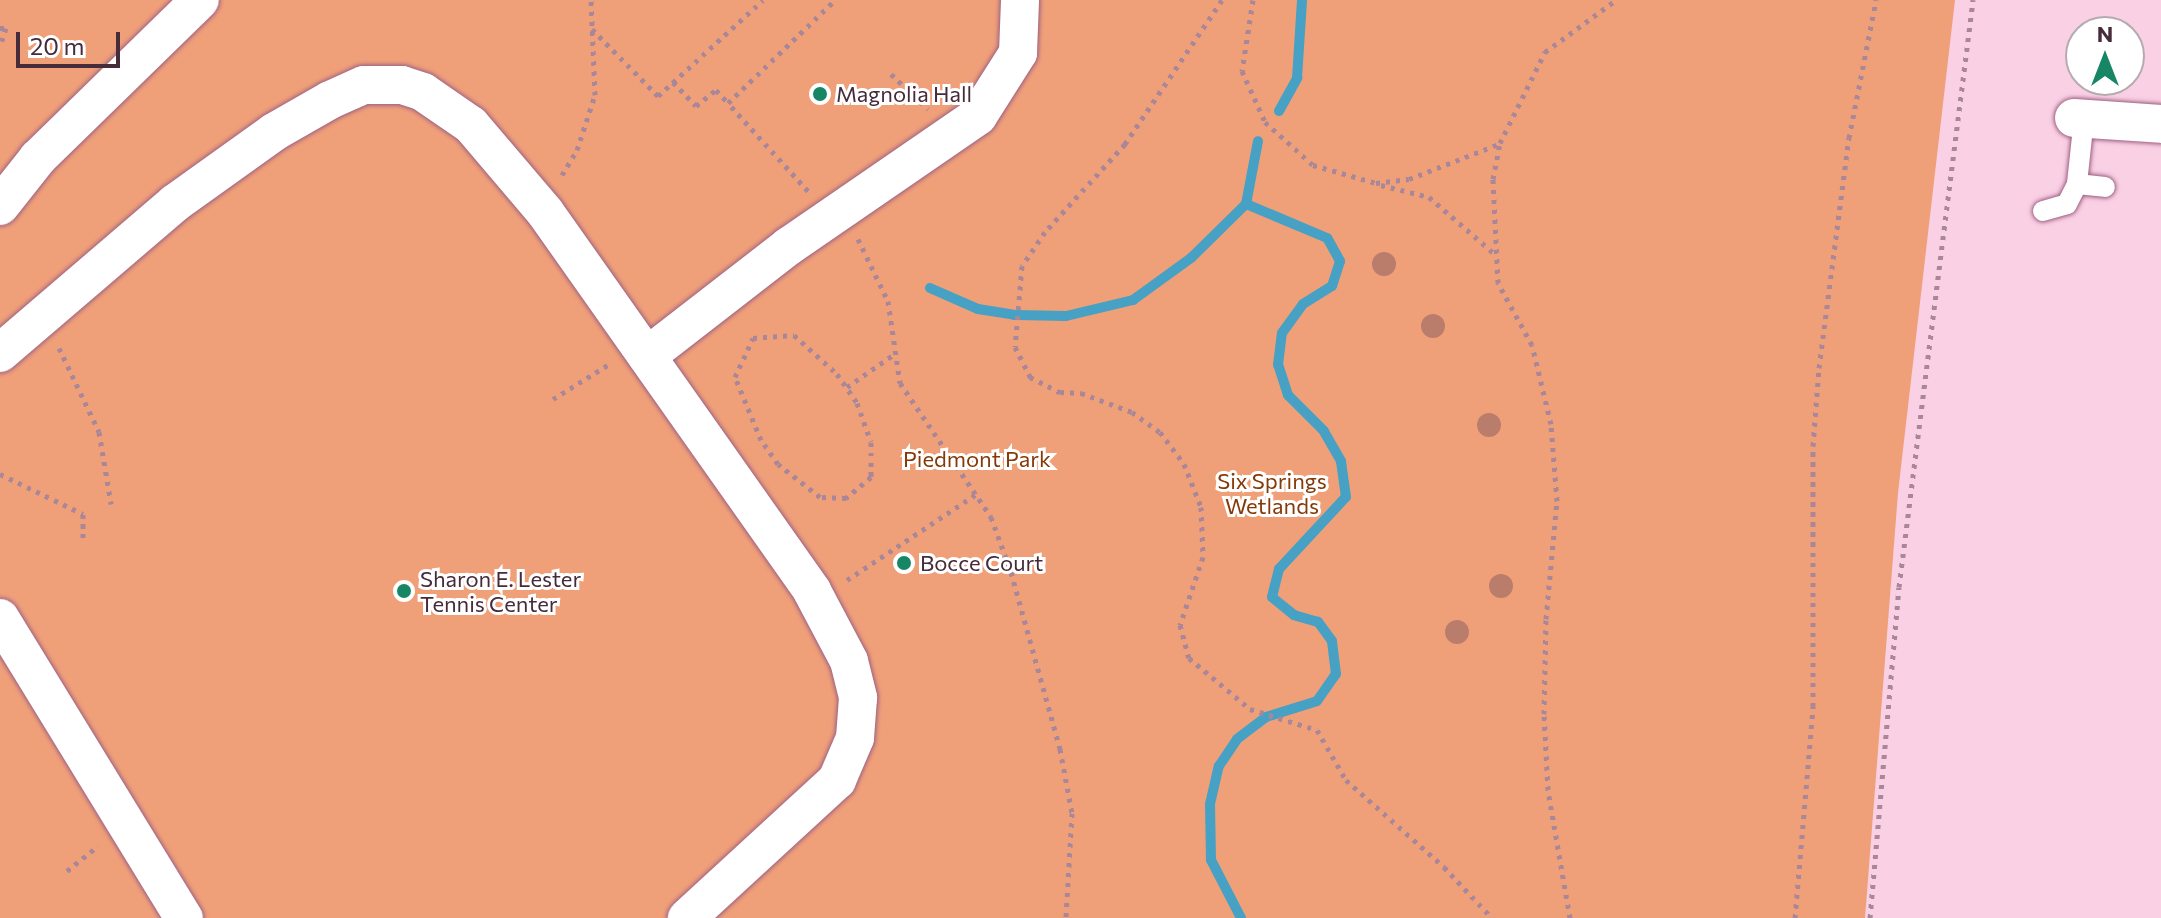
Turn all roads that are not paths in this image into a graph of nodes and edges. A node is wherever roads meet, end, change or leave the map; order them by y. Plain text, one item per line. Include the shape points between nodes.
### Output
1 (200, 0) edge
2 (1020, 0) edge
3 (2079, 118) joint
4 (2161, 124) edge
5 (2077, 184) junction
6 (2105, 187) dead end
7 (0, 206) edge
8 (2043, 211) dead end
9 (643, 351) junction
10 (0, 353) edge
11 (0, 618) edge
12 (184, 918) edge
13 (687, 918) edge

1 - 7 street via 38,158
2 - 9 street via 1018,53 978,116
3 - 4 street
3 - 5 lane
5 - 6 lane
5 - 8 lane via 2067,204
9 - 10 street via 494,147 443,104 402,85 364,85 274,132 225,166
9 - 13 street via 817,600 849,661 858,698 855,738 837,780
11 - 12 street

